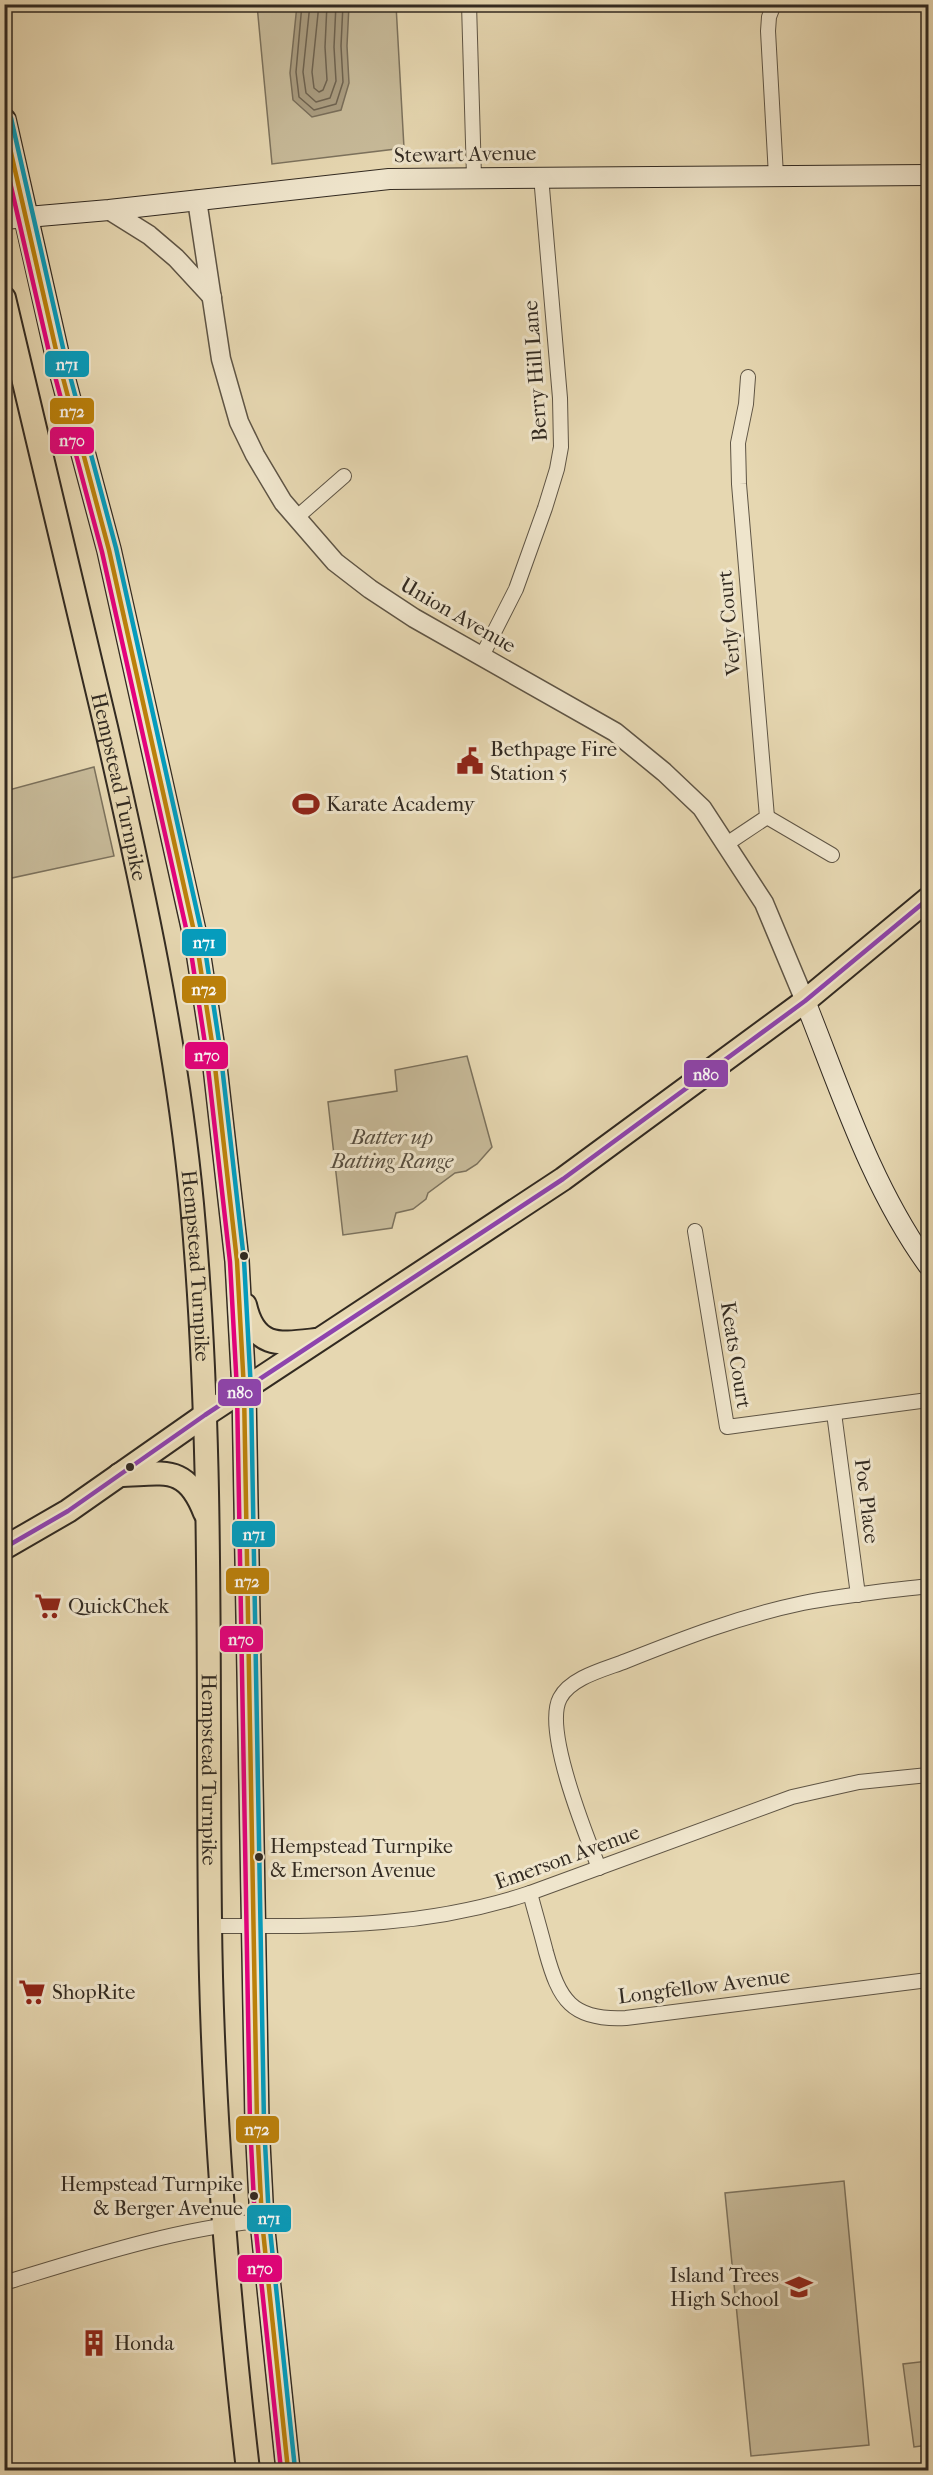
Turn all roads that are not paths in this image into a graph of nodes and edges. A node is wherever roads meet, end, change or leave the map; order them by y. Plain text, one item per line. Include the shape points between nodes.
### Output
1 (468, 4) edge
2 (774, 4) edge
3 (4, 120) edge
4 (541, 176) junction
5 (776, 176) junction
6 (928, 176) edge
7 (474, 177) junction
8 (197, 200) junction
9 (109, 210) junction
10 (15, 218) edge
11 (212, 297) junction
12 (4, 298) edge
13 (748, 377) dead end
14 (344, 476) dead end
15 (296, 518) junction
16 (482, 656) junction
17 (767, 817) junction
18 (725, 845) junction
19 (832, 855) dead end
20 (928, 899) edge
21 (806, 1000) junction
22 (695, 1231) dead end
23 (237, 1261) junction
24 (928, 1265) edge
25 (321, 1340) junction
26 (244, 1390) junction
27 (928, 1400) edge
28 (834, 1413) junction
29 (205, 1415) junction
30 (119, 1475) junction
31 (206, 1518) junction
32 (4, 1548) edge
33 (928, 1586) edge
34 (858, 1595) junction
35 (928, 1775) edge
36 (599, 1868) junction
37 (530, 1893) junction
38 (210, 1926) junction
39 (252, 1926) junction
40 (928, 1980) edge
41 (262, 2221) junction
42 (224, 2224) junction
43 (4, 2283) edge
44 (248, 2470) edge
45 (288, 2470) edge

1 - 7 street
2 - 5 street via 768,31
3 - 10 main road, Hempstead Turnpike
4 - 5 main road, Stewart Avenue
4 - 7 main road, Stewart Avenue
4 - 16 street, Berry Hill Lane via 561,447 545,508 516,589
5 - 6 main road, Stewart Avenue
7 - 8 main road, Stewart Avenue via 389,178
8 - 9 main road, Stewart Avenue
8 - 11 street, Union Avenue
9 - 10 main road, Stewart Avenue
9 - 11 street via 149,235
10 - 23 main road, Hempstead Turnpike via 110,550 197,945
11 - 15 street, Union Avenue via 221,359 239,422 255,455
12 - 29 main road, Hempstead Turnpike via 121,795 166,1020 192,1210
13 - 17 street, Verly Court via 738,443 739,484
14 - 15 street
15 - 16 street, Union Avenue via 335,562 370,589
16 - 18 street, Union Avenue via 615,732 702,808
17 - 18 street
17 - 19 street
18 - 21 street, Union Avenue via 764,903
20 - 21 main road
21 - 24 main road via 870,1163 905,1232
21 - 25 main road via 563,1179
22 - 28 street, Keats Court via 727,1427
23 - 25 main road via 245,1309 259,1335 282,1344
23 - 26 main road, Hempstead Turnpike
25 - 26 main road
26 - 29 main road
26 - 39 main road, Hempstead Turnpike
27 - 28 street, Keats Court
28 - 34 street, Poe Place
29 - 30 main road
29 - 31 main road, Hempstead Turnpike
30 - 31 main road via 169,1474 184,1479 197,1493
30 - 32 main road via 68,1511
31 - 38 main road, Hempstead Turnpike
33 - 34 street
34 - 36 street via 803,1603 717,1625 590,1675 568,1688 559,1699 557,1724 562,1758 573,1801
35 - 36 street, Emerson Avenue via 859,1782 792,1797
36 - 37 street, Emerson Avenue
37 - 39 street, Emerson Avenue via 458,1914 412,1920 334,1927
37 - 40 street, Longfellow Avenue via 556,1986 570,2005 592,2016 626,2018
38 - 39 street, Emerson Avenue
38 - 42 main road, Hempstead Turnpike via 216,2119
39 - 41 main road, Hempstead Turnpike
41 - 42 street
41 - 45 main road, Hempstead Turnpike
42 - 43 street
42 - 44 main road, Hempstead Turnpike

